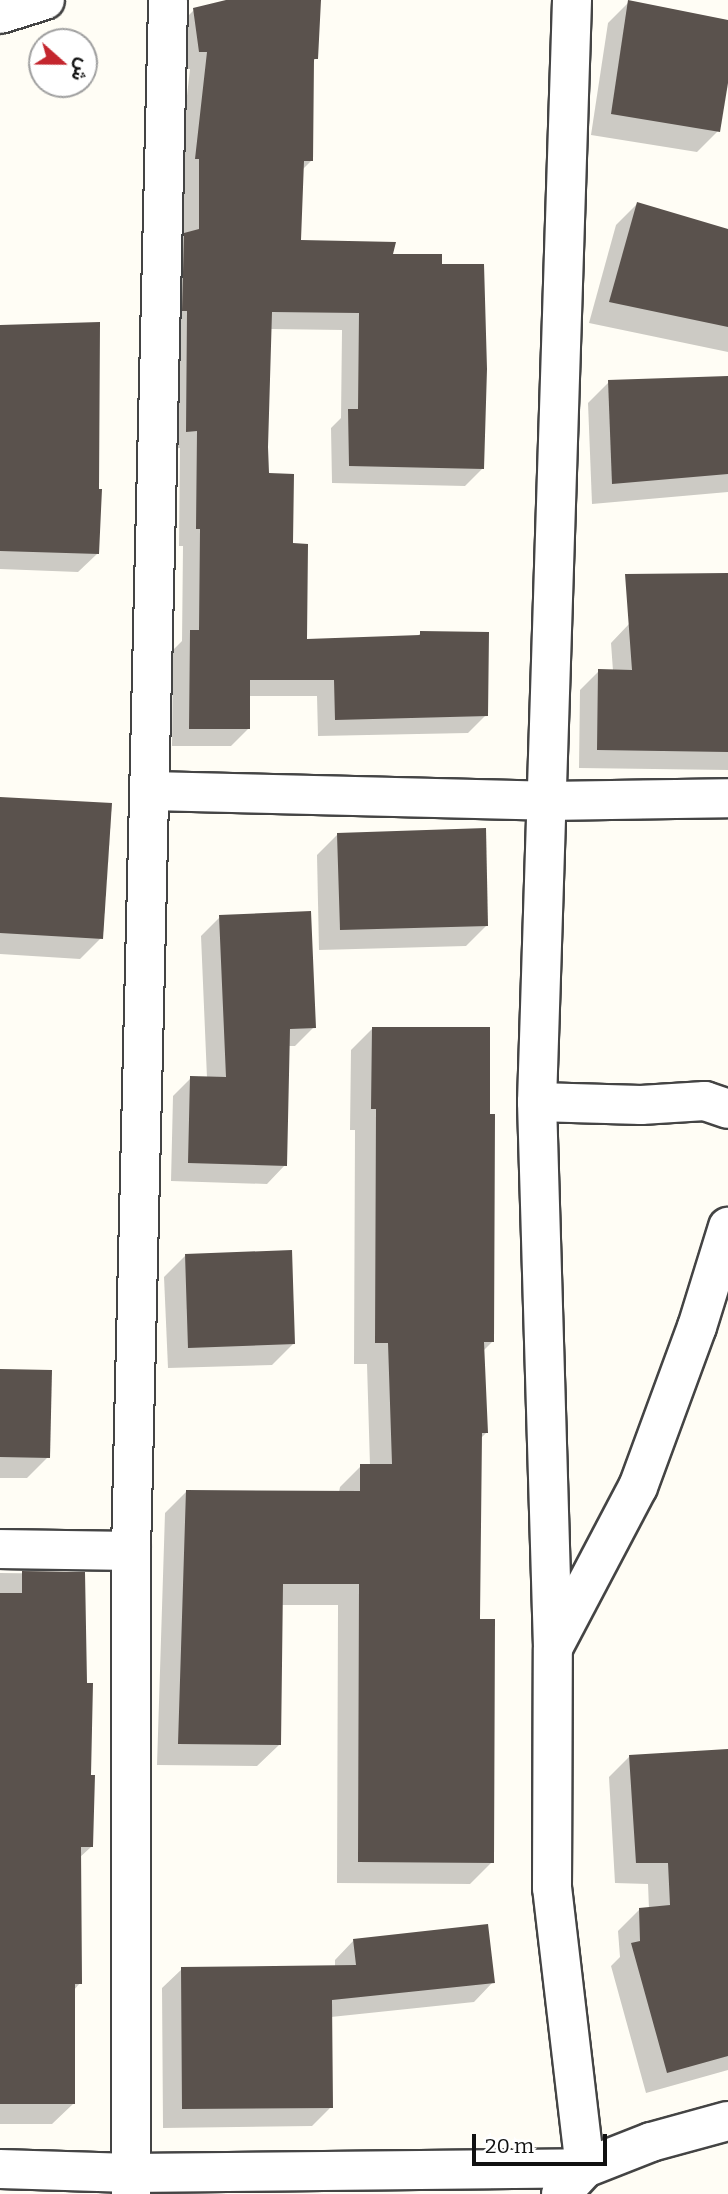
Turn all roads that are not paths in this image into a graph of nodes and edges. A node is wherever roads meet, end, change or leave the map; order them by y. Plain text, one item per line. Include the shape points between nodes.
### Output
1 (45, 0) edge
2 (168, 0) edge
3 (572, 0) edge
4 (0, 14) edge
5 (151, 791) junction
6 (728, 797) edge
7 (547, 801) junction
8 (537, 1102) junction
9 (728, 1109) edge
10 (728, 1227) edge
11 (0, 1549) edge
12 (131, 1551) junction
13 (553, 1648) junction
14 (728, 2121) edge
15 (0, 2169) edge
16 (573, 2181) edge
17 (131, 2184) edge

1 - 4 street
2 - 5 street
3 - 7 street
5 - 7 street
5 - 12 street
6 - 7 street
7 - 8 street
8 - 9 street via 641,1105 705,1101
8 - 13 street
10 - 13 street via 638,1487
11 - 12 street
12 - 17 street
13 - 16 street via 552,1888
14 - 16 street via 651,2142
15 - 17 street
16 - 17 street

